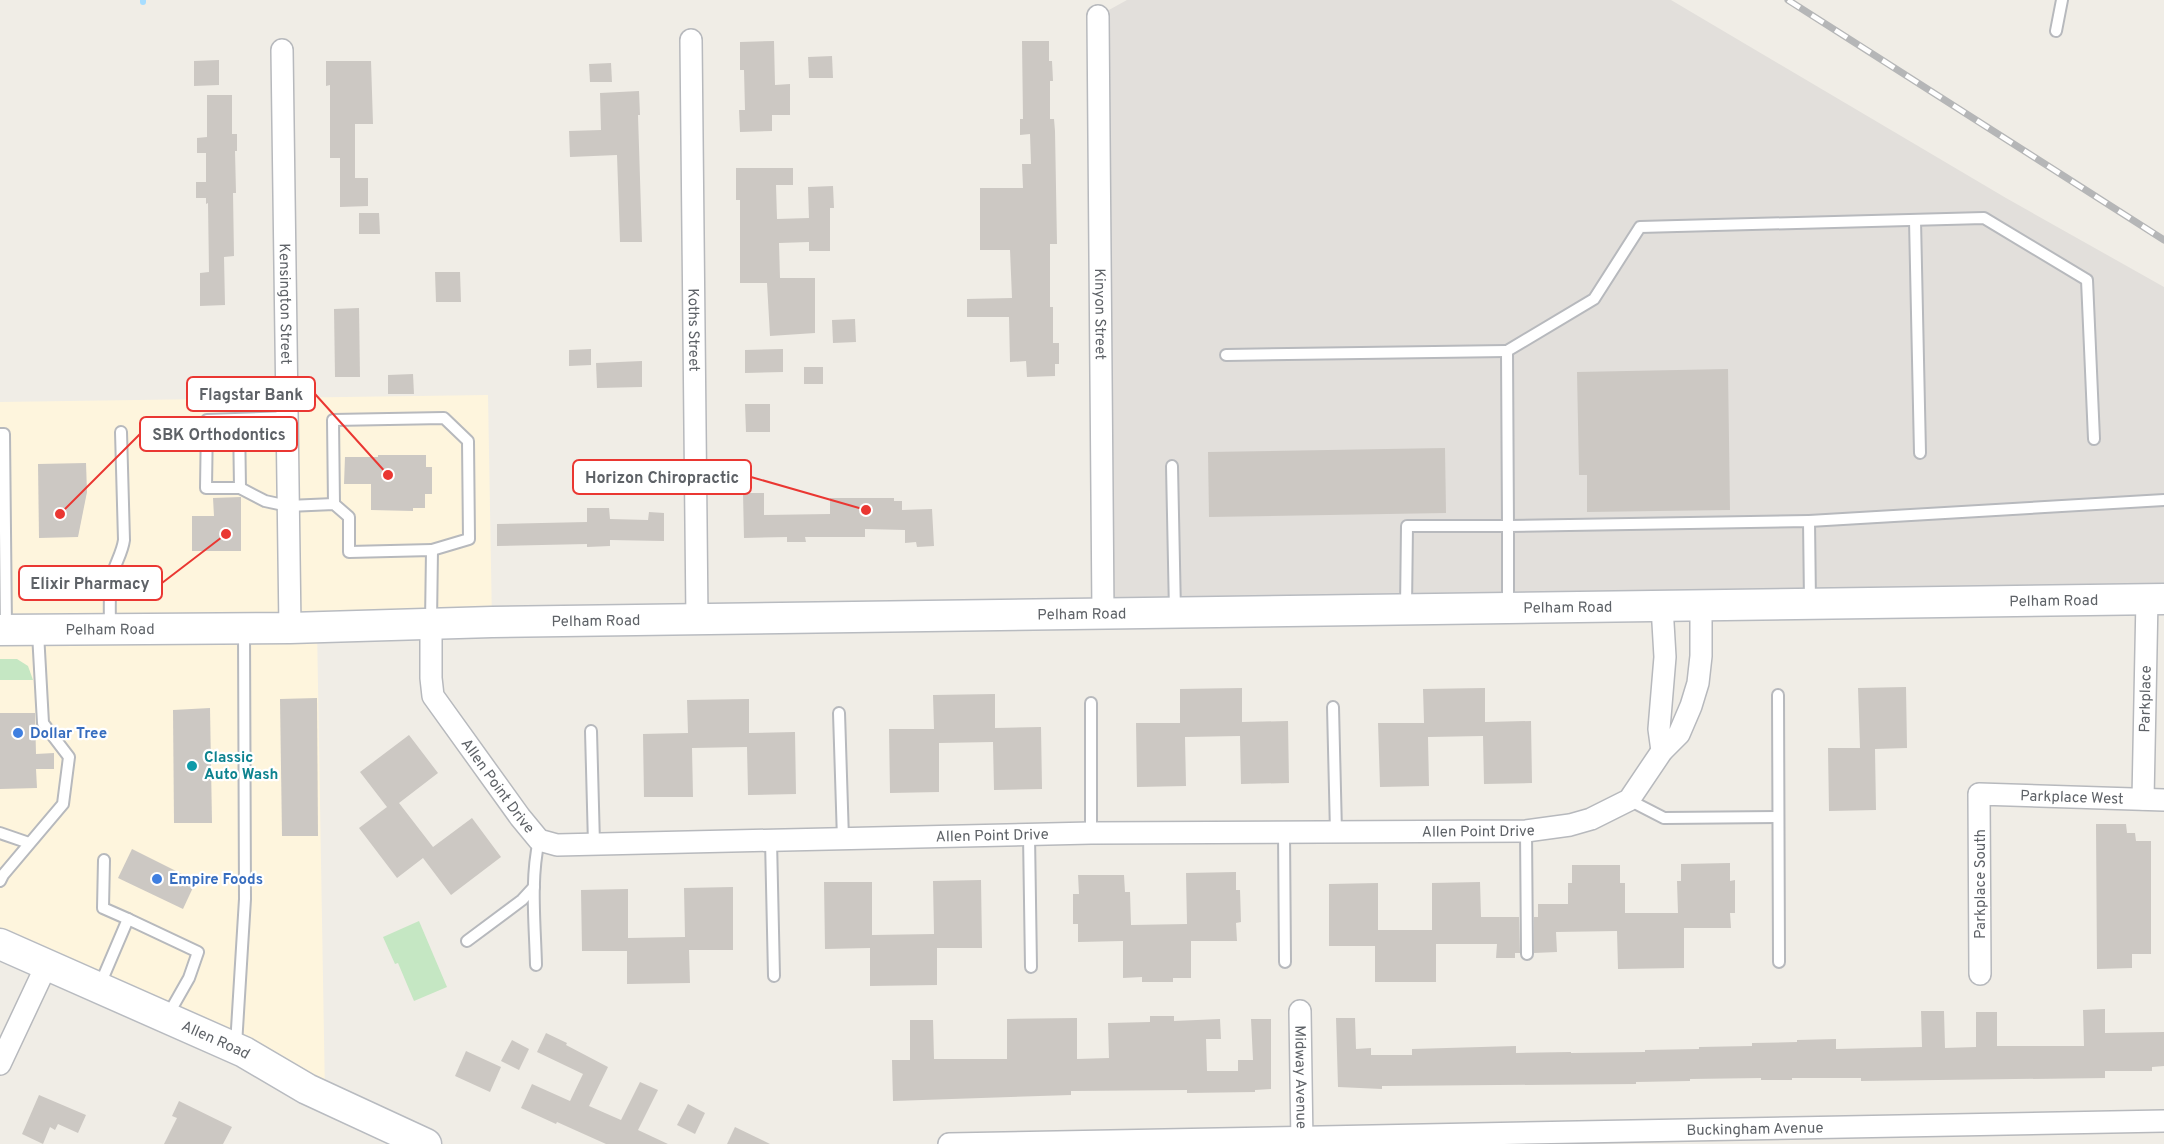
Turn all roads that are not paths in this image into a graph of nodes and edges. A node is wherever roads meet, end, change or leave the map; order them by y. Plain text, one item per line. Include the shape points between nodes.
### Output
1 (2062, 0) edge
2 (1098, 16) dead end
3 (2056, 31) dead end
4 (691, 40) dead end
5 (282, 51) dead end
6 (1915, 220) junction
7 (1507, 351) junction
8 (1226, 356) dead end
9 (287, 417) junction
10 (239, 419) junction
11 (121, 432) dead end
12 (2, 439) edge
13 (2094, 439) dead end
14 (1920, 453) dead end
15 (1172, 466) dead end
16 (240, 488) junction
17 (2164, 500) edge
18 (334, 504) junction
19 (288, 506) junction
20 (1809, 521) junction
21 (1508, 526) junction
22 (432, 550) junction
23 (2, 566) edge
24 (2156, 599) edge
25 (1810, 603) junction
26 (1701, 605) junction
27 (1662, 606) junction
28 (1508, 607) junction
29 (1406, 609) junction
30 (1175, 612) junction
31 (1103, 614) junction
32 (697, 620) junction
33 (432, 625) junction
34 (110, 628) junction
35 (244, 628) junction
36 (290, 628) junction
37 (38, 629) junction
38 (3, 630) edge
39 (1778, 695) dead end
40 (1091, 703) dead end
41 (1333, 707) dead end
42 (839, 713) dead end
43 (591, 731) dead end
44 (1662, 751) junction
45 (1979, 794) joint
46 (2143, 799) junction
47 (1629, 800) junction
48 (2164, 800) edge
49 (1778, 817) junction
50 (1526, 831) junction
51 (1284, 832) junction
52 (1336, 832) junction
53 (0, 833) edge
54 (1091, 833) junction
55 (1029, 835) junction
56 (843, 839) junction
57 (539, 840) junction
58 (771, 840) junction
59 (29, 843) junction
60 (594, 844) junction
61 (104, 860) dead end
62 (0, 881) edge
63 (534, 887) junction
64 (128, 920) junction
65 (466, 941) dead end
66 (0, 944) edge
67 (1527, 954) dead end
68 (1285, 962) dead end
69 (1779, 963) dead end
70 (47, 964) junction
71 (536, 965) dead end
72 (1031, 967) dead end
73 (1980, 974) dead end
74 (774, 976) dead end
75 (99, 987) junction
76 (1300, 1011) dead end
77 (167, 1018) junction
78 (236, 1049) junction
79 (0, 1064) edge
80 (2164, 1121) edge
81 (1302, 1140) edge
82 (426, 1144) edge
83 (949, 1144) edge

1 - 3 lane
2 - 31 street, Kinyon Street
4 - 32 street, Koths Street
5 - 9 street, Kensington Street
6 - 7 lane via 1640,227 1594,299
6 - 13 lane via 1984,218 2087,280
6 - 14 lane
7 - 8 lane
7 - 21 lane
9 - 10 lane
9 - 19 street, Kensington Street
10 - 16 lane
10 - 16 lane via 207,420 206,488
11 - 34 lane via 124,540 111,581
12 - 23 lane
15 - 30 lane
16 - 19 lane via 265,501
17 - 20 lane
18 - 19 lane
18 - 22 lane via 349,517 349,552
18 - 22 lane via 333,420 444,418 468,441 469,539
19 - 36 street, Kensington Street
20 - 21 lane
20 - 25 lane
21 - 28 lane
21 - 29 lane via 1407,526
22 - 33 lane
23 - 38 lane
24 - 25 main road, Pelham Road
24 - 46 street, Parkplace
25 - 26 main road, Pelham Road
26 - 27 main road, Pelham Road
26 - 44 street, Allen Point Drive via 1698,683 1679,734
27 - 28 main road, Pelham Road
27 - 44 street
28 - 29 main road, Pelham Road
29 - 30 main road, Pelham Road
30 - 31 main road, Pelham Road
31 - 32 main road, Pelham Road
32 - 33 main road, Pelham Road
33 - 36 main road, Pelham Road
33 - 57 street, Allen Point Drive via 433,696
34 - 35 main road, Pelham Road
34 - 37 main road, Pelham Road
35 - 36 main road, Pelham Road
35 - 78 lane via 245,898
37 - 38 main road, Pelham Road
37 - 59 lane via 43,723 69,757 63,804
39 - 49 lane
40 - 54 lane
41 - 52 lane
42 - 56 lane
43 - 60 lane
44 - 47 street, Allen Point Drive
45 - 46 street, Parkplace West
45 - 73 street, Parkplace South
46 - 48 street, Parkplace West
47 - 49 lane via 1664,818
47 - 50 street, Allen Point Drive via 1581,822
49 - 69 lane
50 - 52 street, Allen Point Drive
50 - 67 lane
51 - 52 street, Allen Point Drive
51 - 54 street, Allen Point Drive
51 - 68 lane
53 - 59 lane
54 - 55 street, Allen Point Drive
55 - 56 street, Allen Point Drive
55 - 72 lane
56 - 58 street, Allen Point Drive
57 - 60 street, Allen Point Drive via 557,845
57 - 63 lane
58 - 60 street, Allen Point Drive
58 - 74 lane
59 - 62 lane
61 - 64 lane via 103,908
63 - 65 lane
63 - 71 lane
64 - 75 lane
64 - 77 lane via 198,952
66 - 70 main road, Allen Road
70 - 75 main road, Allen Road
70 - 79 street
75 - 77 main road, Allen Road
76 - 81 street, Midway Avenue
77 - 78 main road, Allen Road
78 - 82 main road, Allen Road via 307,1089
80 - 81 street, Buckingham Avenue
81 - 83 street, Buckingham Avenue

